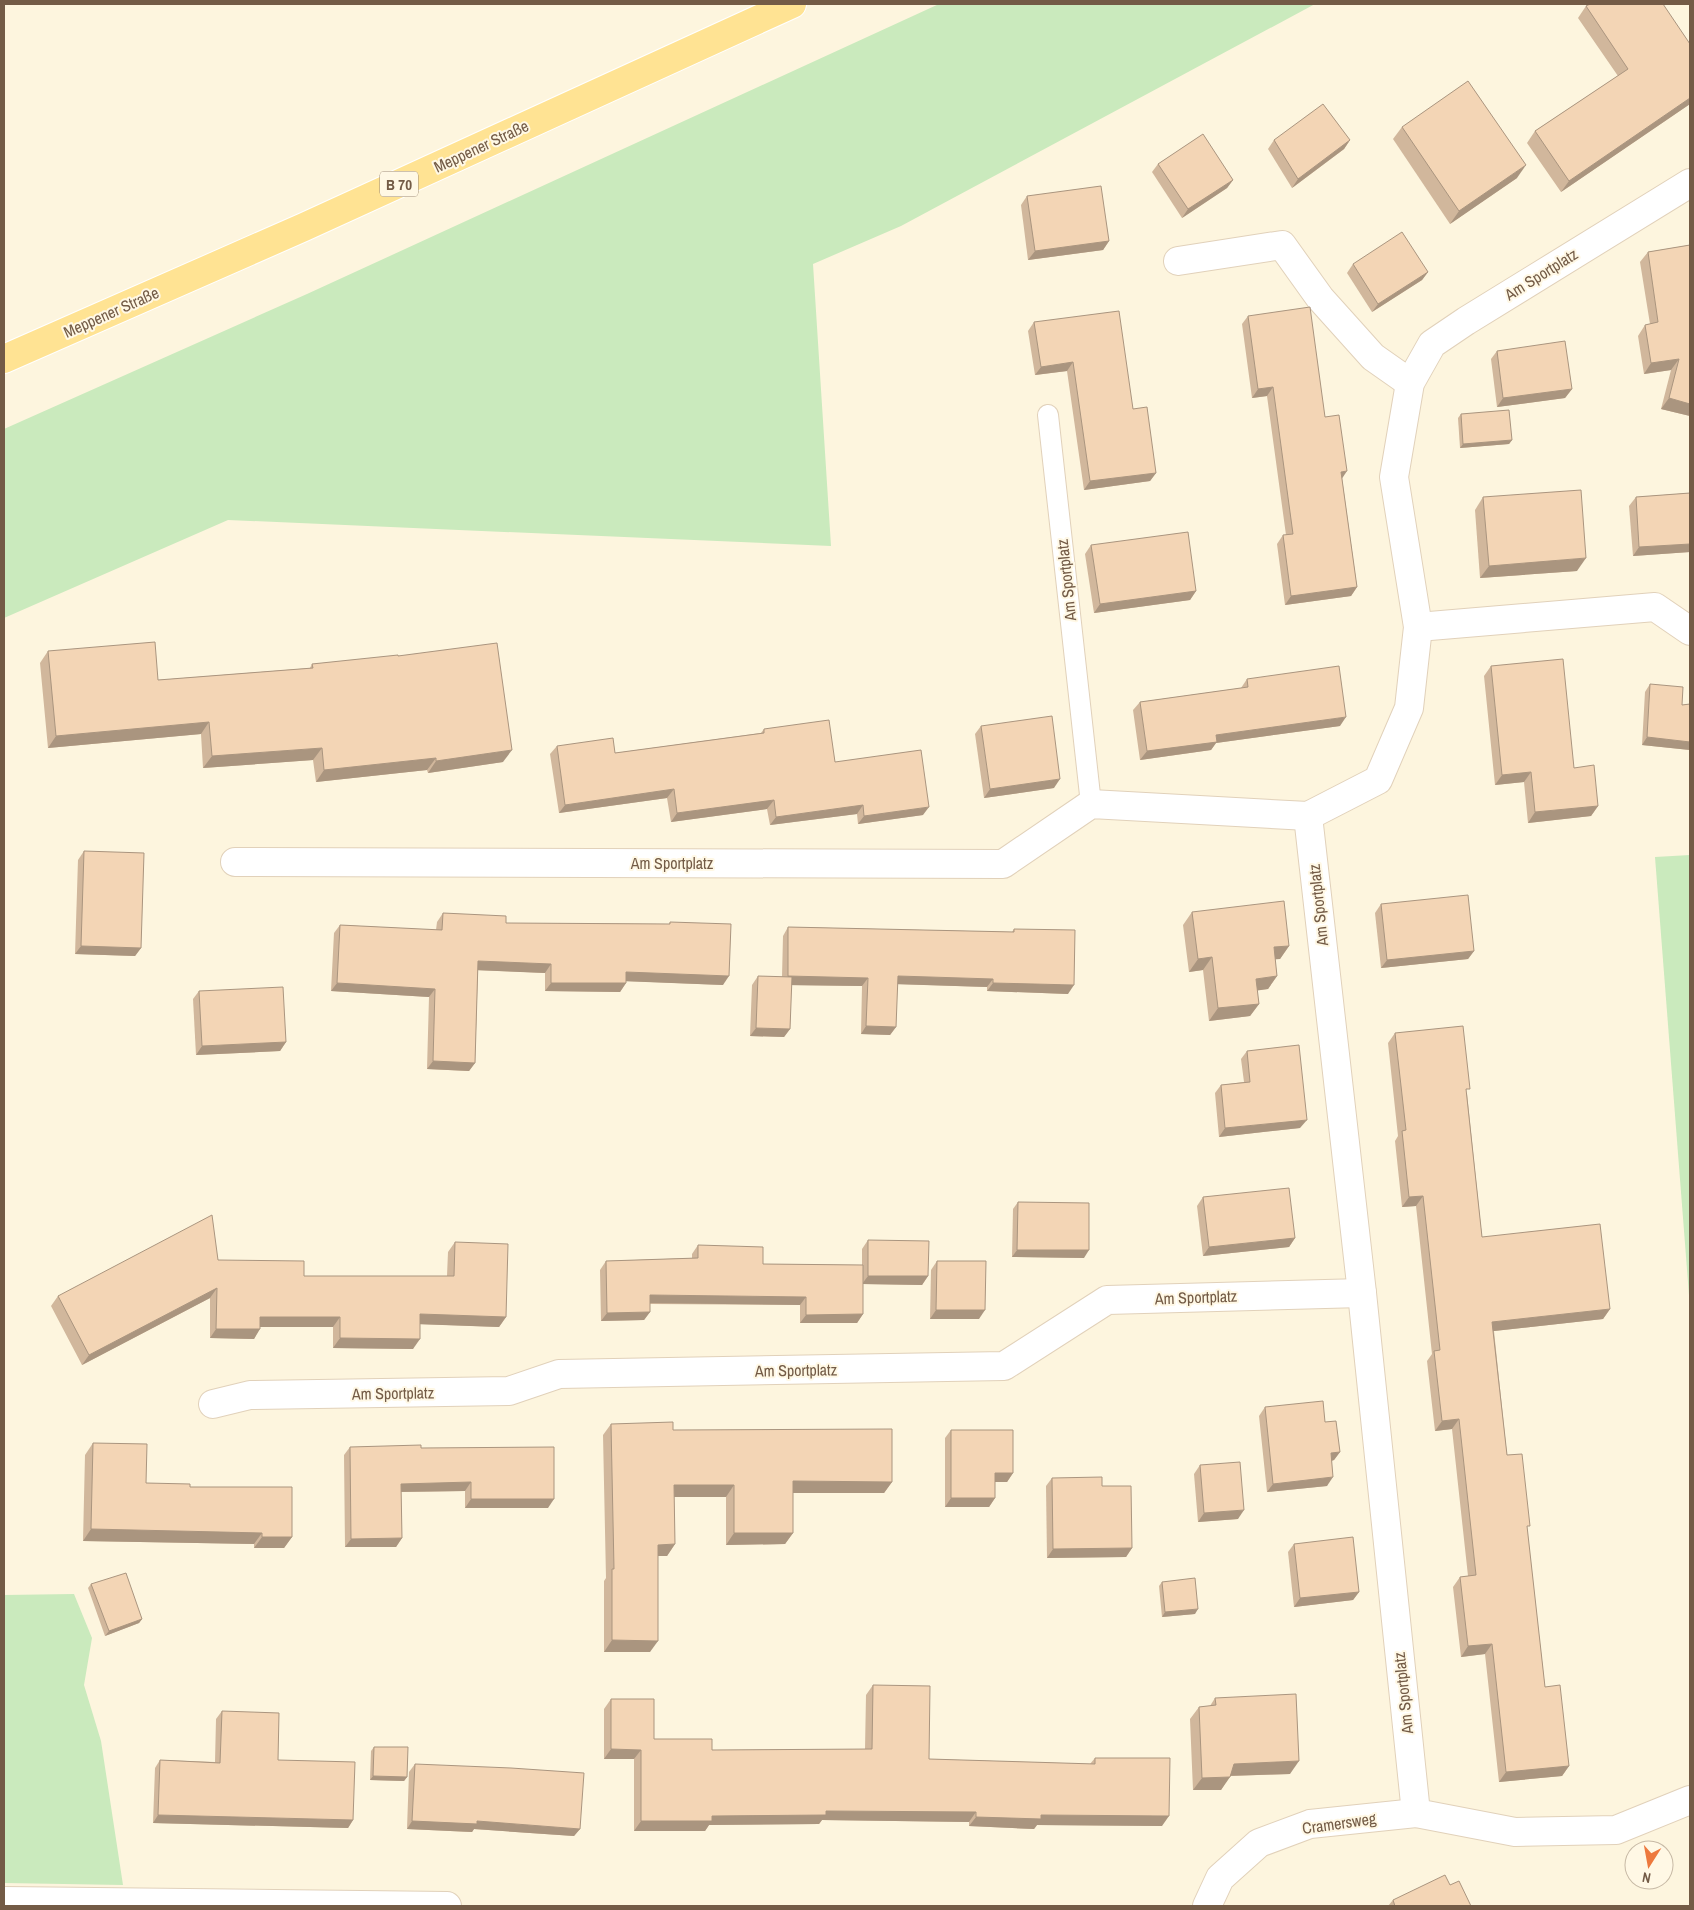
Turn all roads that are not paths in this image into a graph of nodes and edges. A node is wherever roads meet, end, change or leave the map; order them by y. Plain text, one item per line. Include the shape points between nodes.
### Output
1 (792, 4) edge
2 (1690, 183) edge
3 (1178, 261) dead end
4 (4, 359) edge
5 (1410, 383) junction
6 (1048, 415) dead end
7 (1418, 628) junction
8 (1690, 631) edge
9 (1091, 804) junction
10 (1308, 816) junction
11 (235, 862) dead end
12 (1362, 1293) junction
13 (213, 1404) dead end
14 (1690, 1800) edge
15 (1416, 1814) junction
16 (4, 1903) edge
17 (447, 1906) edge
18 (1207, 1906) edge

1 - 4 main road, Meppener Straße / B 70 via 304,227
2 - 5 street, Am Sportplatz via 1432,344
3 - 5 street via 1282,245 1320,298 1372,357
5 - 7 street, Am Sportplatz via 1394,477
6 - 9 lane, Am Sportplatz
7 - 8 street via 1655,607
7 - 10 street, Am Sportplatz via 1409,708 1378,780
9 - 10 street
9 - 11 street, Am Sportplatz via 1003,864
10 - 12 street, Am Sportplatz
12 - 13 street, Am Sportplatz via 1107,1300 1004,1366 559,1374 509,1391 250,1395
12 - 15 street, Am Sportplatz
14 - 15 street via 1616,1830 1515,1832
15 - 18 street, Cramersweg via 1310,1824 1259,1843 1220,1878
16 - 17 street

